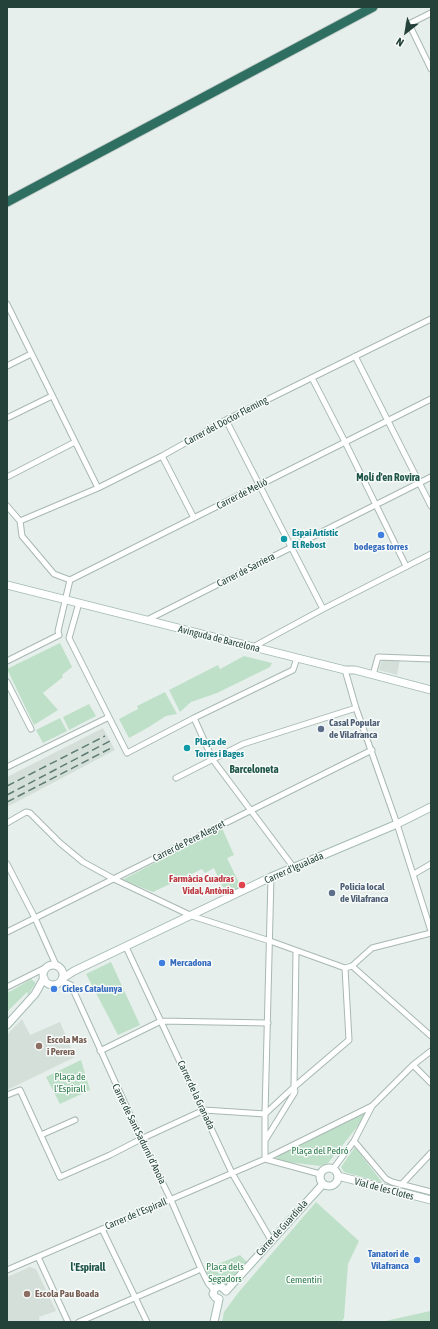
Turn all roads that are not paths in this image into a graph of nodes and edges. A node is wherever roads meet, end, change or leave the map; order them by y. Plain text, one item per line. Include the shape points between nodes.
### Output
1 (373, 7) edge
2 (431, 13) edge
3 (431, 69) edge
4 (7, 202) edge
5 (7, 304) edge
6 (13, 316) junction
7 (7, 319) edge
8 (431, 319) edge
9 (31, 354) junction
10 (355, 356) junction
11 (7, 366) edge
12 (312, 378) junction
13 (52, 396) junction
14 (431, 399) edge
15 (7, 418) edge
16 (226, 420) junction
17 (388, 421) junction
18 (76, 442) junction
19 (345, 442) junction
20 (162, 456) junction
21 (7, 477) edge
22 (431, 477) edge
23 (420, 482) junction
24 (259, 485) junction
25 (98, 488) junction
26 (376, 505) junction
27 (7, 506) edge
28 (431, 506) edge
29 (194, 518) junction
30 (20, 521) junction
31 (292, 547) junction
32 (431, 554) edge
33 (406, 566) junction
34 (70, 580) junction
35 (7, 585) edge
36 (66, 600) junction
37 (79, 603) junction
38 (323, 609) junction
39 (146, 621) junction
40 (59, 635) junction
41 (70, 638) junction
42 (253, 647) junction
43 (297, 658) junction
44 (431, 659) edge
45 (7, 661) edge
46 (345, 670) junction
47 (373, 675) junction
48 (7, 682) edge
49 (431, 690) edge
50 (356, 708) junction
51 (109, 717) junction
52 (194, 718) junction
53 (31, 729) dead end
54 (372, 750) junction
55 (213, 760) junction
56 (7, 767) edge
57 (176, 778) dead end
58 (431, 807) edge
59 (250, 810) junction
60 (7, 822) edge
61 (397, 824) junction
62 (7, 864) edge
63 (431, 864) edge
64 (294, 868) junction
65 (414, 874) junction
66 (271, 877) junction
67 (114, 879) junction
68 (192, 916) junction
69 (35, 918) junction
70 (7, 932) edge
71 (431, 932) edge
72 (270, 942) junction
73 (126, 947) junction
74 (296, 952) junction
75 (56, 965) junction
76 (352, 966) junction
77 (46, 968) junction
78 (345, 968) junction
79 (32, 975) junction
80 (63, 977) junction
81 (45, 979) junction
82 (7, 986) edge
83 (161, 1021) junction
84 (268, 1023) junction
85 (7, 1025) edge
86 (431, 1036) edge
87 (100, 1051) junction
88 (431, 1051) edge
89 (413, 1065) junction
90 (431, 1083) edge
91 (294, 1087) junction
92 (7, 1096) edge
93 (372, 1106) junction
94 (204, 1110) junction
95 (265, 1114) junction
96 (75, 1120) dead end
97 (276, 1123) junction
98 (41, 1135) junction
99 (140, 1139) junction
100 (266, 1140) junction
101 (354, 1141) junction
102 (431, 1153) edge
103 (265, 1159) junction
104 (333, 1169) junction
105 (232, 1173) junction
106 (320, 1174) junction
107 (338, 1176) junction
108 (323, 1184) junction
109 (401, 1184) junction
110 (431, 1192) edge
111 (171, 1200) junction
112 (431, 1200) edge
113 (102, 1229) junction
114 (271, 1240) junction
115 (38, 1257) junction
116 (201, 1268) junction
117 (7, 1270) edge
118 (214, 1290) junction
119 (226, 1291) junction
120 (135, 1297) junction
121 (219, 1299) junction
122 (68, 1322) edge
123 (79, 1322) edge
124 (147, 1322) edge
125 (214, 1322) edge

1 - 4 highway
2 - 3 street via 408,24
5 - 6 street
6 - 7 street
6 - 9 street
8 - 10 street, Carrer del Doctor Fleming
9 - 11 street
9 - 13 street
10 - 12 street, Carrer del Doctor Fleming
10 - 17 street
12 - 16 street, Carrer del Doctor Fleming
12 - 19 street
13 - 15 street
13 - 18 street
14 - 17 street, Carrer de Melió
16 - 20 street, Carrer del Doctor Fleming
16 - 24 street
17 - 19 street, Carrer de Melió
17 - 23 street
18 - 21 street
18 - 25 street
19 - 24 street, Carrer de Melió
19 - 26 street
20 - 25 street, Carrer del Doctor Fleming
20 - 29 street
22 - 23 street, Carrer de Sarriera
23 - 26 street, Carrer de Sarriera
23 - 28 street
24 - 29 street, Carrer de Melió
24 - 31 street
25 - 30 street, Carrer del Doctor Fleming
26 - 31 street, Carrer de Sarriera
26 - 33 street
27 - 30 street
29 - 34 street, Carrer de Melió
30 - 34 street via 22,536 54,574
31 - 38 street
31 - 39 street, Carrer de Sarriera
32 - 33 street
33 - 38 street
34 - 36 street
35 - 36 street, Avinguda de Barcelona
36 - 37 street, Avinguda de Barcelona
36 - 40 street
37 - 39 street, Avinguda de Barcelona
37 - 41 street
38 - 42 street
39 - 42 street, Avinguda de Barcelona
40 - 41 street
40 - 45 street
41 - 51 street
42 - 43 street, Avinguda de Barcelona
43 - 46 street, Avinguda de Barcelona
43 - 52 street via 293,670
44 - 47 street via 378,657
46 - 47 street, Avinguda de Barcelona
46 - 50 street
47 - 49 street, Avinguda de Barcelona
48 - 53 street
50 - 54 street
50 - 55 street via 243,744
51 - 52 street via 127,753
51 - 56 street
52 - 55 street
54 - 59 street, Carrer de Pere Alegret
54 - 61 street
55 - 57 street
55 - 59 street
58 - 61 street, Carrer d'Igualada
59 - 64 street
59 - 67 street, Carrer de Pere Alegret
60 - 67 street via 26,812 30,813 83,862
61 - 64 street, Carrer d'Igualada
61 - 65 street
62 - 69 street
63 - 65 street
64 - 66 street, Carrer d'Igualada
65 - 71 street
66 - 68 street, Carrer d'Igualada
66 - 72 street
67 - 68 street
67 - 69 street, Carrer de Pere Alegret
68 - 72 street
68 - 73 street, Carrer d'Igualada
69 - 70 street, Carrer de Pere Alegret
69 - 75 street
71 - 76 street via 372,948
72 - 74 street
72 - 84 street
73 - 80 street
73 - 83 street, Carrer de la Granada
74 - 78 street
74 - 91 street
75 - 77 street
75 - 80 street via 60,967
76 - 78 street
76 - 86 street
77 - 79 street
77 - 81 street
78 - 91 street via 349,1040
79 - 81 street
79 - 82 street
80 - 81 street via 56,984
80 - 87 street, Carrer de Sant Sadurní d'Anoia via 71,985
81 - 85 street
83 - 84 street
83 - 87 street
83 - 94 street, Carrer de la Granada
84 - 95 street
87 - 99 street, Carrer de Sant Sadurní d'Anoia
88 - 89 street
89 - 90 street
89 - 93 street
91 - 95 street
91 - 97 street via 295,1092
92 - 98 street via 20,1090
93 - 101 street
93 - 103 street, Carrer de l'Espirall
94 - 95 street
94 - 99 street
94 - 105 street, Carrer de la Granada
95 - 97 street via 268,1121
95 - 100 street
96 - 98 street
97 - 100 street
98 - 99 street via 60,1177 110,1156
99 - 111 street, Carrer de Sant Sadurní d'Anoia
100 - 103 street
101 - 104 street
101 - 109 street via 386,1179
102 - 109 street
103 - 105 street, Carrer de l'Espirall
103 - 106 street
104 - 106 street via 326,1168
104 - 107 street
105 - 111 street, Carrer de l'Espirall
105 - 114 street, Carrer de la Granada
106 - 108 street
107 - 108 street via 334,1184
107 - 112 street, Vial de les Clotes
108 - 114 street, Carrer de Guardiola
109 - 110 street
111 - 113 street, Carrer de l'Espirall
111 - 116 street, Carrer de Sant Sadurní d'Anoia
113 - 115 street, Carrer de l'Espirall
113 - 120 street
114 - 119 street, Carrer de Guardiola
115 - 117 street, Carrer de l'Espirall
115 - 122 street
116 - 118 street, Carrer de Sant Sadurní d'Anoia
116 - 120 street
118 - 119 street via 221,1286
118 - 121 street via 214,1296
119 - 121 street via 225,1296
120 - 123 street
120 - 124 street
121 - 125 street

